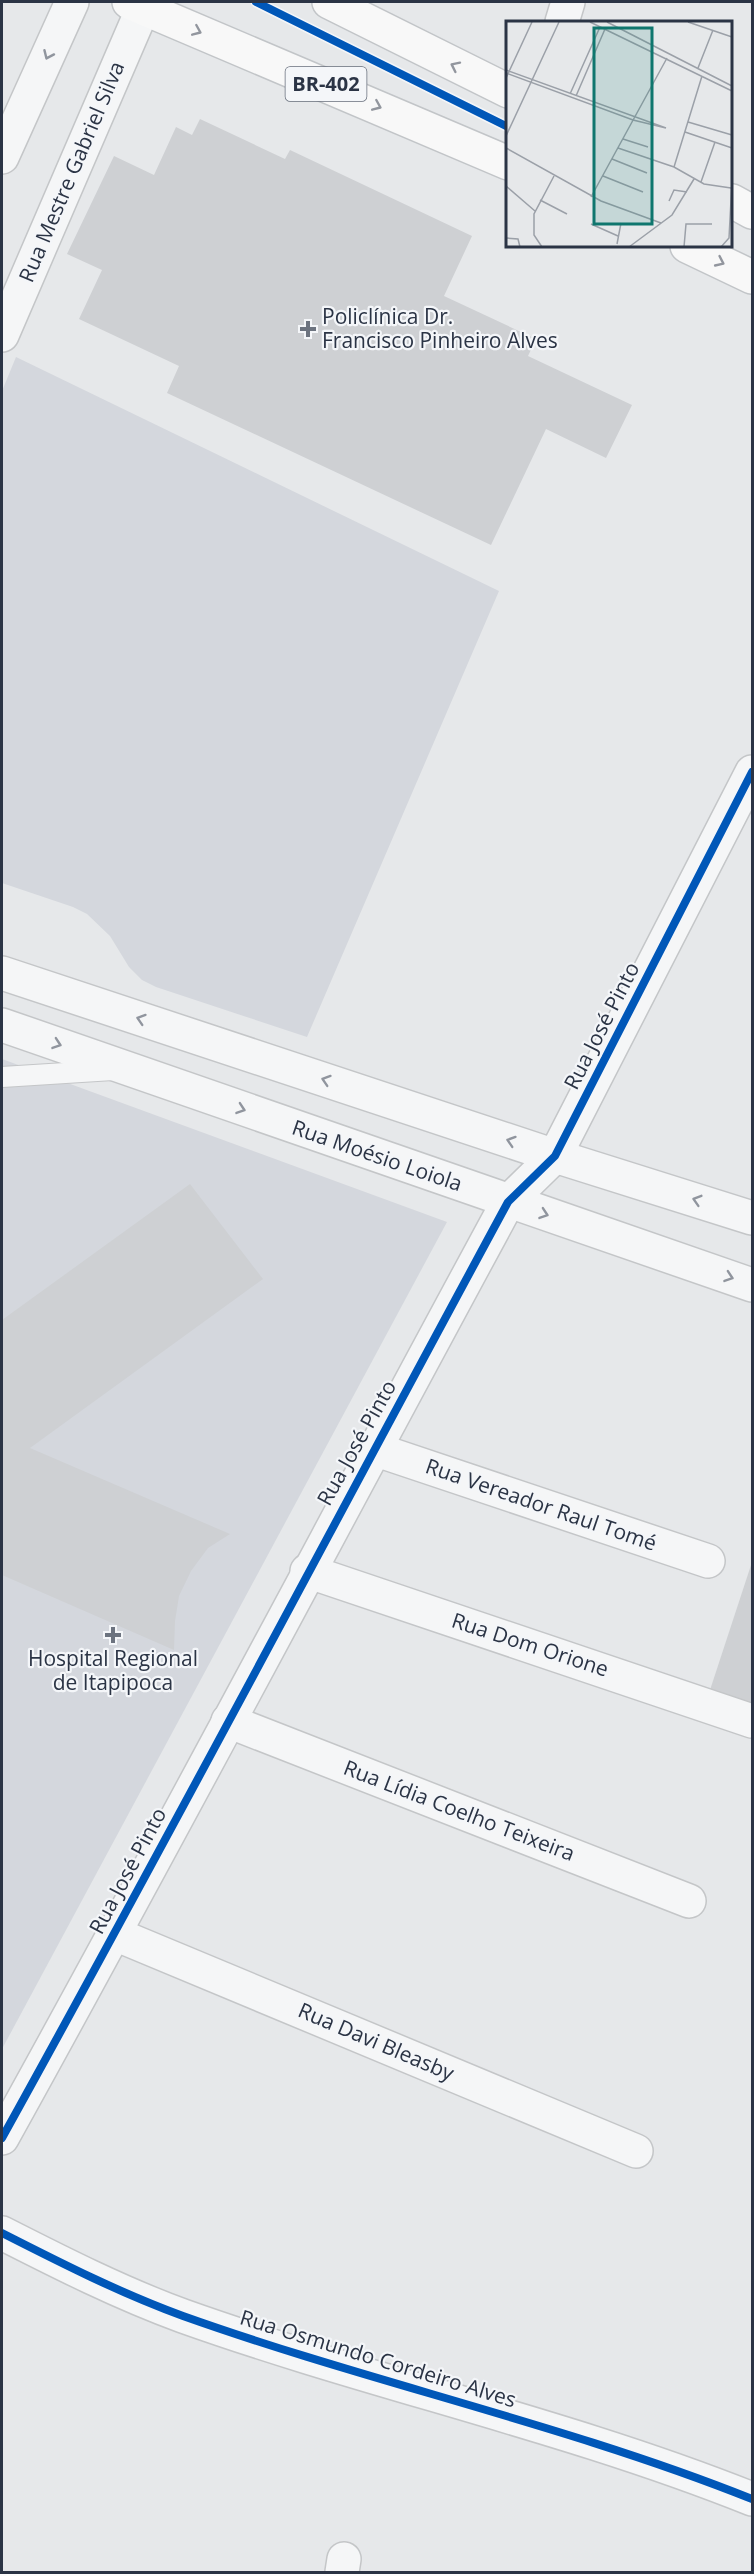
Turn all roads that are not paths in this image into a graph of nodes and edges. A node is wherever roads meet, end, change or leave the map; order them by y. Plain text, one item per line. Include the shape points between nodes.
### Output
1 (72, 2) edge
2 (329, 2) edge
3 (568, 2) edge
4 (136, 5) edge
5 (562, 21) edge
6 (506, 91) edge
7 (2, 157) edge
8 (506, 162) edge
9 (733, 202) edge
10 (753, 212) edge
11 (691, 248) edge
12 (753, 277) edge
13 (2, 335) edge
14 (753, 772) edge
15 (2, 973) edge
16 (2, 1025) edge
17 (128, 1069) junction
18 (2, 1077) edge
19 (555, 1156) junction
20 (508, 1202) junction
21 (753, 1218) edge
22 (753, 1285) edge
23 (374, 1449) junction
24 (708, 1562) dead end
25 (308, 1571) junction
26 (228, 1721) junction
27 (753, 1721) edge
28 (689, 1901) dead end
29 (115, 1934) junction
30 (2, 2138) edge
31 (636, 2151) dead end
32 (2, 2233) edge
33 (753, 2499) edge

1 -> 7 street
6 -> 2 main road
3 - 5 street
4 -> 8 main road, BR-402
4 - 13 street, Rua Mestre Gabriel Silva
9 - 10 main road
11 -> 12 main road
14 - 19 street, Rua José Pinto
19 -> 15 street
16 -> 17 street, Rua Moésio Loiola
17 - 18 lane
17 -> 20 street, Rua Moésio Loiola
19 - 20 street, Rua José Pinto
21 -> 19 street
20 -> 22 street, Rua Moésio Loiola
20 - 23 street, Rua José Pinto
23 - 24 street, Rua Vereador Raul Tomé
23 - 25 street, Rua José Pinto
25 - 26 street, Rua José Pinto
25 - 27 street, Rua Dom Orione
26 - 28 street, Rua Lídia Coelho Teixeira
26 - 29 street, Rua José Pinto
29 - 30 street, Rua José Pinto
29 - 31 street, Rua Davi Bleasby
32 - 33 street, Rua Osmundo Cordeiro Alves via 81,2273 181,2315 332,2366 641,2458

